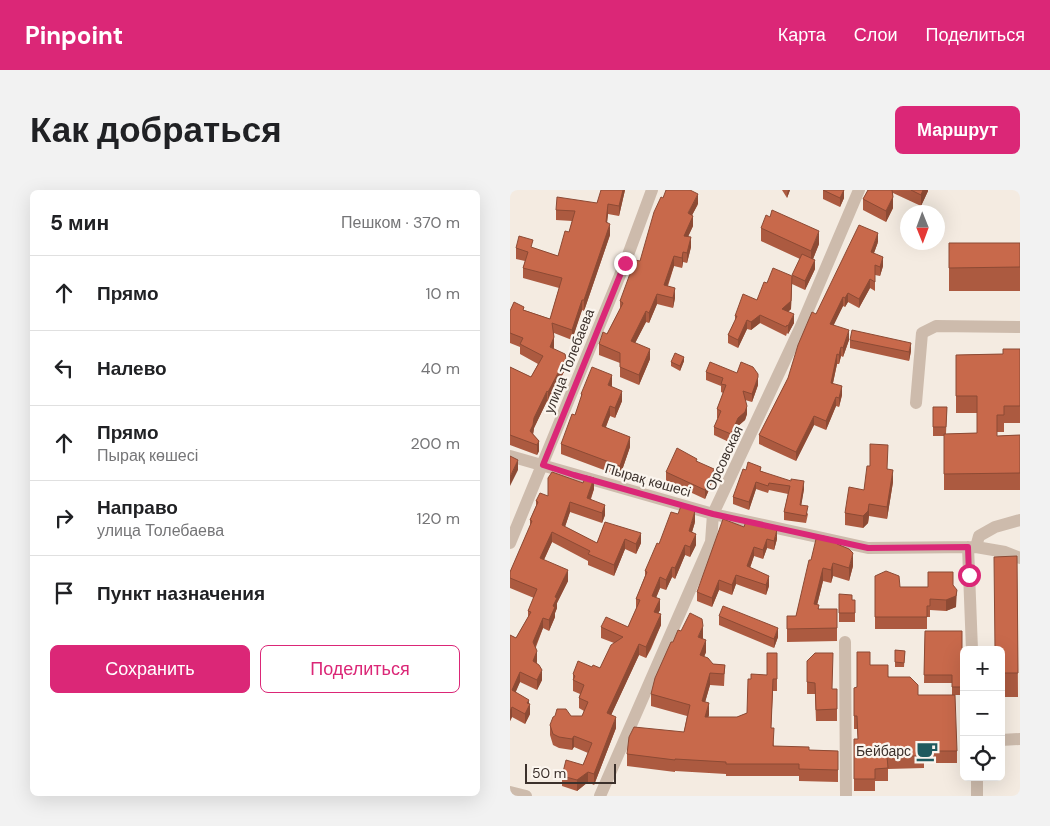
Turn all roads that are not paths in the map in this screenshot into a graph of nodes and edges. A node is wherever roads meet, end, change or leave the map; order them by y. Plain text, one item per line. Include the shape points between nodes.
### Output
1 (652, 190) edge
2 (859, 190) edge
3 (1020, 328) edge
4 (916, 403) dead end
5 (510, 456) edge
6 (543, 465) junction
7 (713, 514) junction
8 (1020, 520) edge
9 (510, 543) edge
10 (972, 547) junction
11 (1020, 558) edge
12 (845, 642) dead end
13 (972, 646) edge
14 (1005, 740) edge
15 (1020, 740) edge
16 (977, 781) edge
17 (510, 792) edge
18 (526, 796) edge
19 (600, 796) edge
20 (846, 796) edge
21 (978, 796) edge

1 - 6 street, улица Толебаева
2 - 7 street, Орсовская via 802,324
3 - 4 street via 936,326 922,333
5 - 6 street, Пырақ көшесі
6 - 7 street, Пырақ көшесі
6 - 9 street, улица Толебаева
7 - 10 street, Пырақ көшесі via 868,548
7 - 19 street, Орсовская via 711,542
8 - 10 street via 995,527 979,536
10 - 11 street, Пырақ көшесі
10 - 13 street
12 - 20 street
14 - 15 street
16 - 21 street
17 - 18 street

